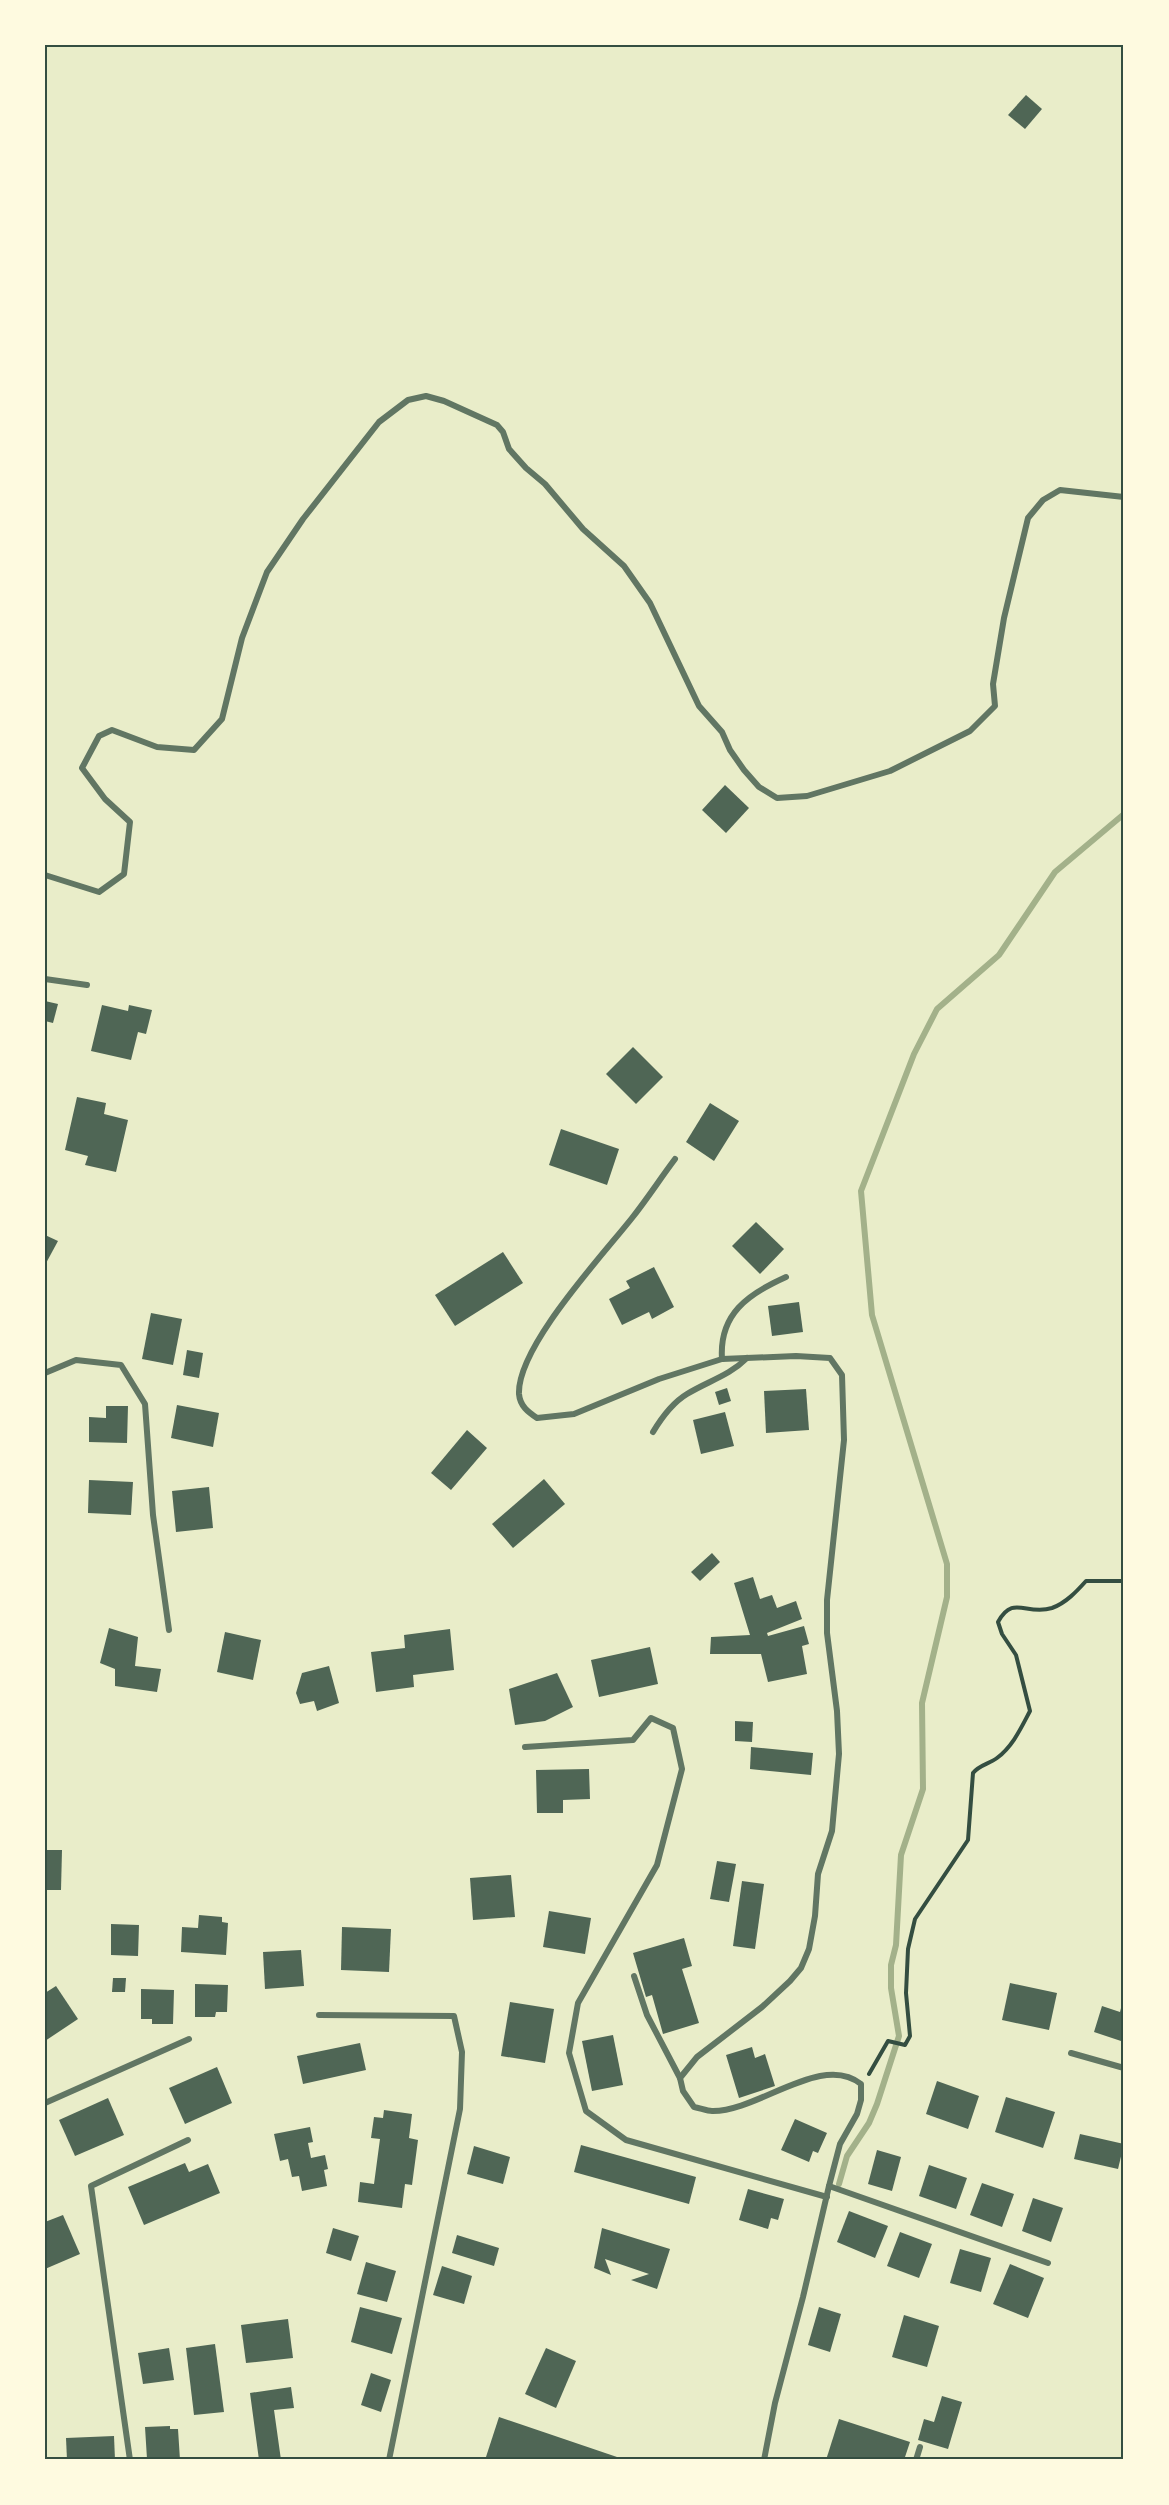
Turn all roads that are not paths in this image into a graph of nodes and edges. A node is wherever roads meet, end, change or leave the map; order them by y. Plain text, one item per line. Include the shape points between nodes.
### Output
1 (1124, 497) edge
2 (45, 875) edge
3 (45, 979) edge
4 (87, 985) dead end
5 (675, 1159) dead end
6 (786, 1277) dead end
7 (747, 1358) junction
8 (722, 1359) junction
9 (45, 1373) edge
10 (653, 1432) dead end
11 (169, 1630) dead end
12 (525, 1747) dead end
13 (634, 1976) dead end
14 (319, 2015) dead end
15 (189, 2039) dead end
16 (1071, 2053) dead end
17 (1124, 2068) edge
18 (680, 2078) junction
19 (45, 2103) edge
20 (188, 2140) dead end
21 (829, 2186) junction
22 (827, 2197) junction
23 (1048, 2263) dead end
24 (920, 2447) dead end
25 (130, 2460) edge
26 (389, 2460) edge
27 (764, 2460) edge
28 (916, 2460) edge

1 - 2 street via 1060,490 1043,500 1028,518 1004,618 993,684 995,706 970,731 890,771 807,796 777,798 759,787 744,770 722,732 699,706 650,603 624,566 526,468 509,449 497,425 444,401 426,396 408,400 379,422 274,560 242,638 222,719 194,750 157,747 112,730 99,736 82,768 105,799 130,822 124,874 99,892
3 - 4 street
5 - 8 street via 575,1287 527,1358 519,1394 524,1408 537,1418 574,1414 659,1379
6 - 8 street via 759,1291 731,1314 724,1330
7 - 8 street
7 - 10 street via 734,1371 686,1394 667,1410
7 - 18 street via 830,1358 842,1375 844,1440 827,1600 839,1754 832,1831 818,1874 815,1916 801,1968 762,2007 697,2057
9 - 11 street via 76,1359 122,1365 145,1404 153,1515
12 - 22 street via 633,1740 651,1718 673,1728 682,1769 657,1865 578,2003 569,2053 586,2110 626,2140
13 - 18 street via 647,2014
14 - 26 street via 453,2016 462,2052 460,2109
15 - 19 street
16 - 17 street
18 - 21 street via 694,2107 712,2111 735,2107 824,2074 852,2077 861,2084 857,2114 840,2144
20 - 25 street via 91,2186
21 - 22 street
21 - 23 street
22 - 27 street
24 - 28 street

